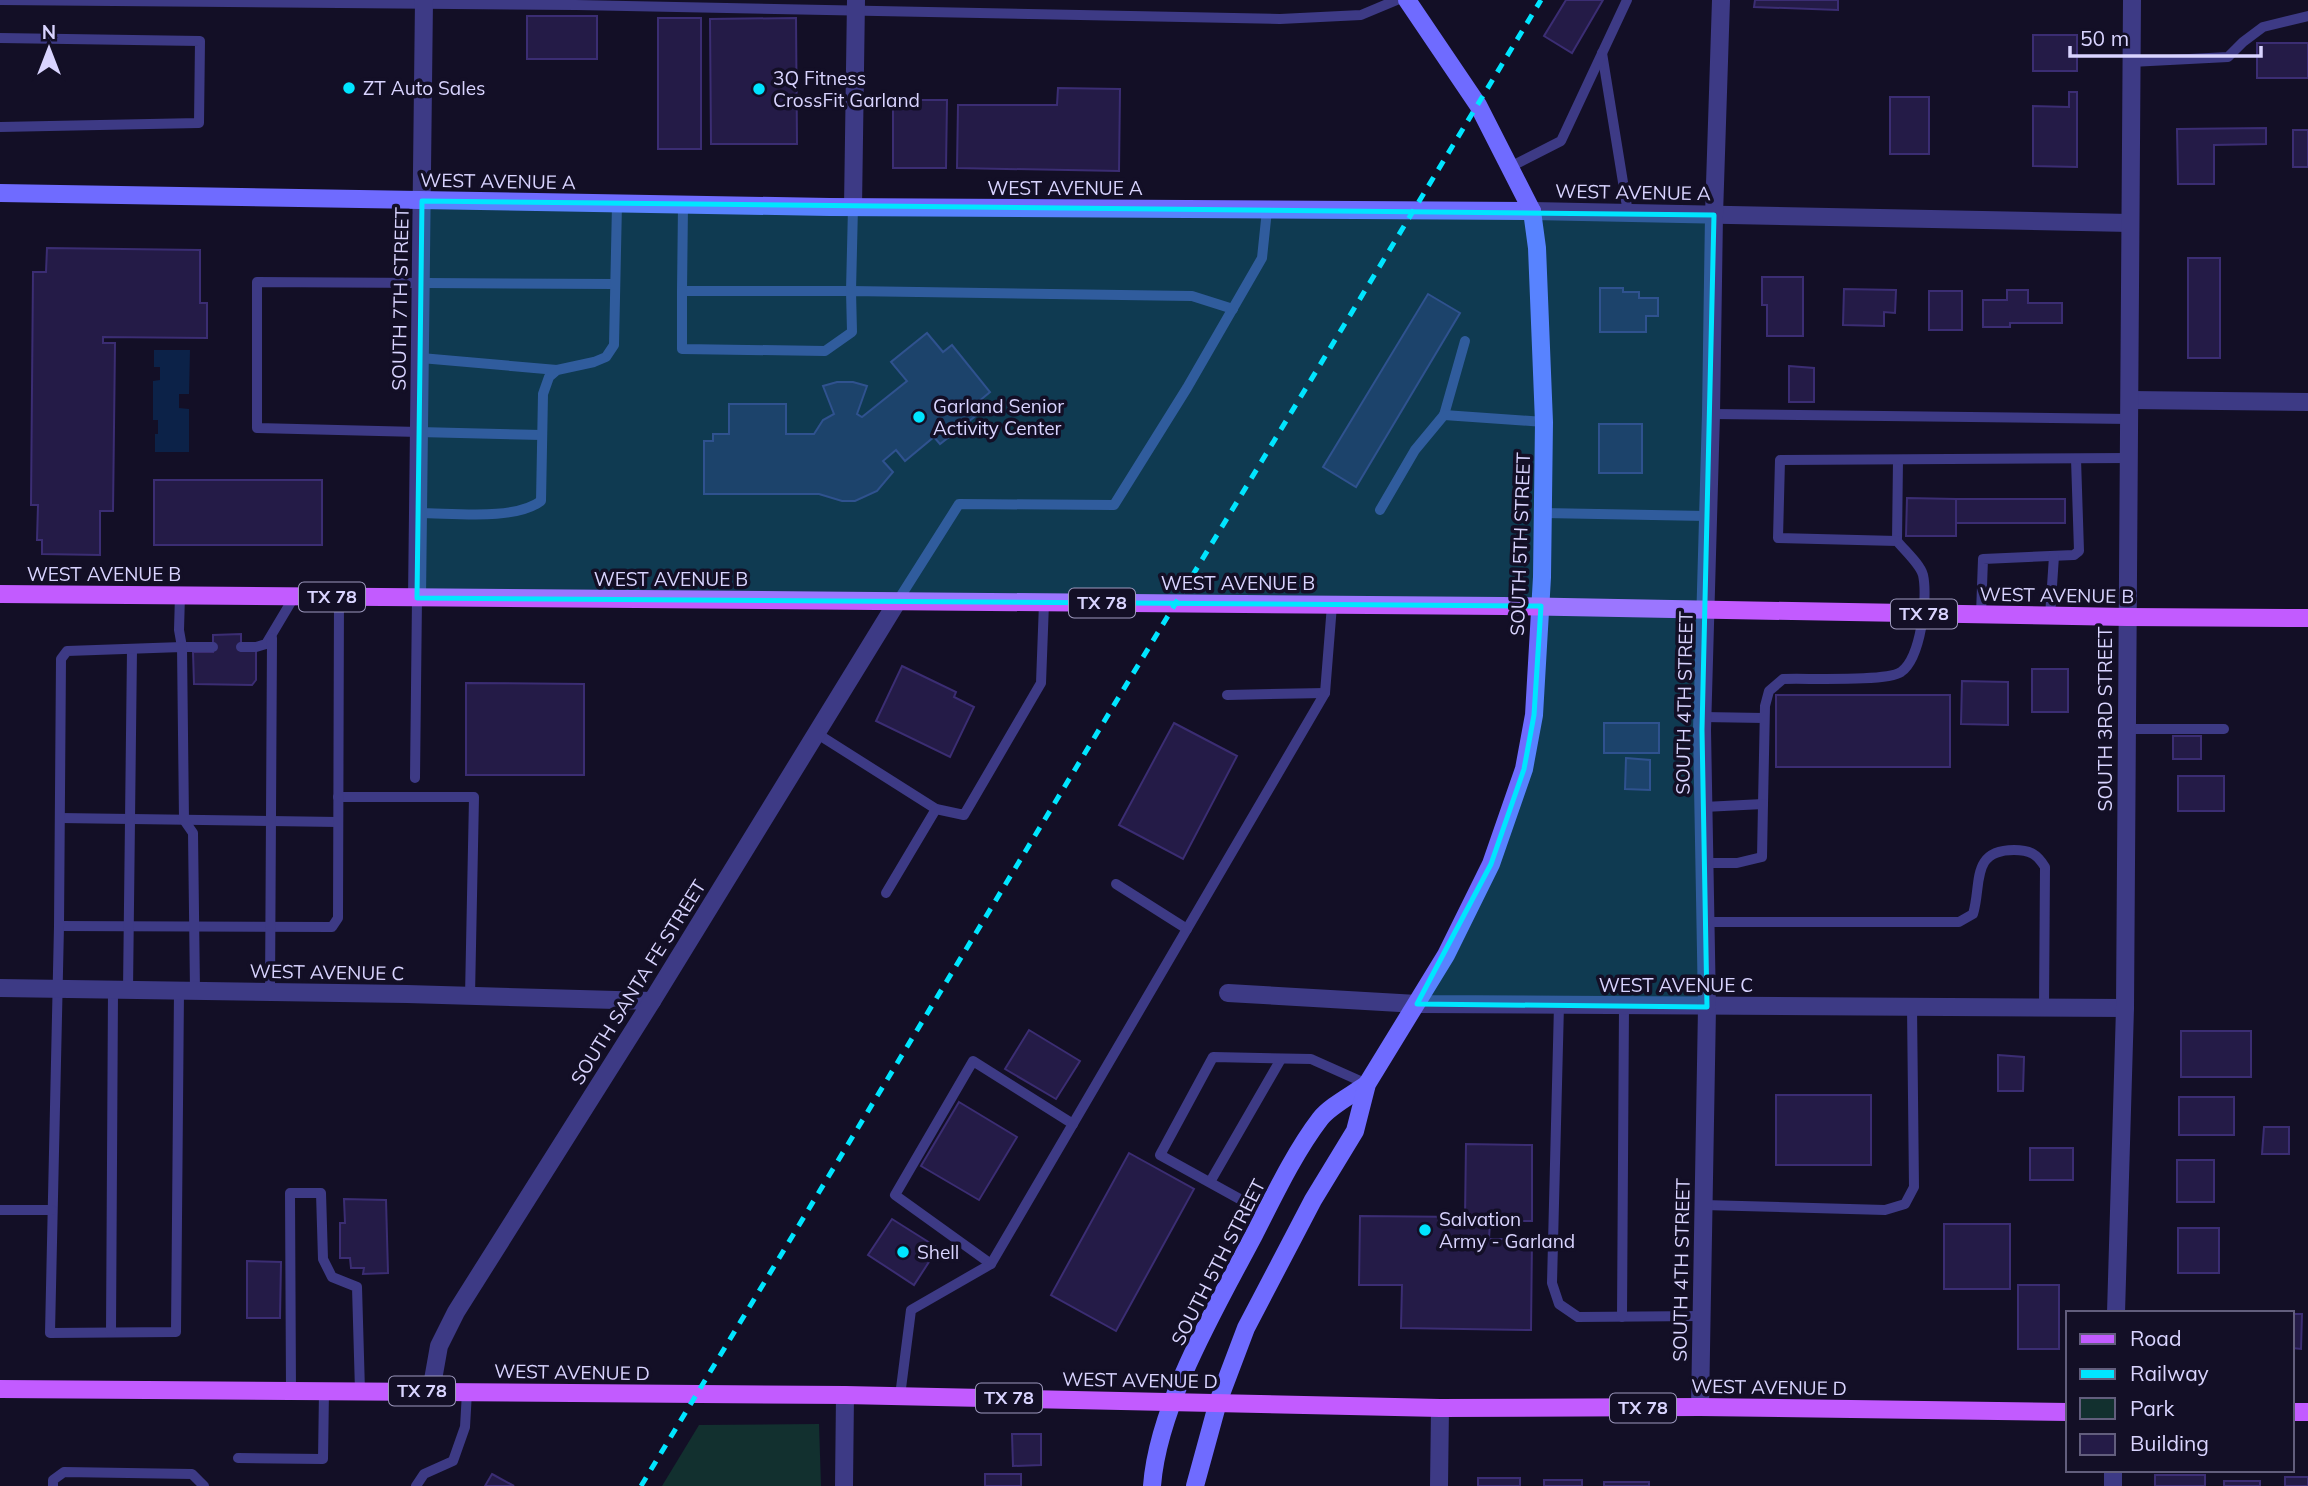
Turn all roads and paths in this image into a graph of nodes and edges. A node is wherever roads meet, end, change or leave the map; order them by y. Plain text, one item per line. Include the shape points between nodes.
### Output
1 (0, 0) edge
2 (1397, 0) edge
3 (1406, 0) edge
4 (1627, 0) edge
5 (1721, 0) edge
6 (2132, 0) edge
7 (424, 2) edge
8 (856, 5) edge
9 (2308, 16) edge
10 (0, 38) edge
11 (1602, 54) junction
12 (2131, 62) junction
13 (0, 127) edge
14 (1510, 167) junction
15 (0, 192) edge
16 (422, 201) junction
17 (617, 204) junction
18 (683, 205) junction
19 (853, 207) junction
20 (1268, 210) junction
21 (1532, 211) junction
22 (1628, 213) junction
23 (1714, 215) junction
24 (2130, 223) junction
25 (420, 284) junction
26 (615, 284) junction
27 (682, 291) junction
28 (851, 291) junction
29 (1233, 309) junction
30 (1465, 341) dead end
31 (421, 358) junction
32 (556, 370) junction
33 (2130, 400) junction
34 (2308, 401) edge
35 (1711, 414) junction
36 (1444, 415) junction
37 (2130, 419) junction
38 (1544, 422) junction
39 (419, 432) junction
40 (542, 435) junction
41 (2129, 458) junction
42 (2076, 459) junction
43 (1898, 460) junction
44 (1380, 510) dead end
45 (419, 513) junction
46 (1543, 513) junction
47 (1707, 516) junction
48 (1897, 541) junction
49 (2054, 556) junction
50 (0, 594) edge
51 (180, 595) junction
52 (294, 597) junction
53 (339, 597) junction
54 (417, 598) junction
55 (897, 602) junction
56 (1044, 603) junction
57 (1332, 605) junction
58 (1541, 606) junction
59 (1706, 608) junction
60 (1923, 614) junction
61 (1981, 614) junction
62 (2050, 616) junction
63 (2127, 617) junction
64 (2308, 618) edge
65 (272, 638) junction
66 (182, 647) junction
67 (213, 647) dead end
68 (241, 647) dead end
69 (132, 649) junction
70 (1325, 693) junction
71 (1227, 695) dead end
72 (1703, 717) junction
73 (1765, 718) junction
74 (2126, 729) junction
75 (2224, 729) dead end
76 (816, 733) junction
77 (415, 778) dead end
78 (338, 797) junction
79 (1763, 804) junction
80 (1704, 807) junction
81 (936, 809) junction
82 (60, 818) junction
83 (130, 818) junction
84 (184, 820) junction
85 (271, 821) junction
86 (338, 822) junction
87 (1705, 863) junction
88 (1116, 884) dead end
89 (886, 893) dead end
90 (1706, 922) junction
91 (59, 926) junction
92 (194, 926) junction
93 (128, 928) junction
94 (271, 928) junction
95 (1187, 929) junction
96 (0, 989) edge
97 (56, 990) junction
98 (120, 991) junction
99 (187, 991) junction
100 (270, 992) junction
101 (1228, 993) dead end
102 (470, 996) junction
103 (652, 1001) junction
104 (1417, 1004) junction
105 (1559, 1005) junction
106 (1624, 1006) junction
107 (1707, 1007) junction
108 (1912, 1007) junction
109 (2044, 1007) junction
110 (2124, 1008) junction
111 (1281, 1059) junction
112 (1367, 1084) junction
113 (1073, 1124) junction
114 (1210, 1182) junction
115 (1703, 1205) junction
116 (0, 1210) edge
117 (52, 1210) junction
118 (1265, 1213) junction
119 (991, 1264) junction
120 (2116, 1311) edge
121 (1702, 1316) junction
122 (1622, 1317) junction
123 (111, 1332) junction
124 (0, 1389) edge
125 (290, 1390) junction
126 (324, 1391) junction
127 (360, 1391) junction
128 (431, 1391) junction
129 (467, 1392) junction
130 (845, 1395) junction
131 (900, 1396) junction
132 (1173, 1401) junction
133 (1218, 1402) junction
134 (1700, 1407) junction
135 (1440, 1408) junction
136 (2066, 1412) edge
137 (238, 1458) dead end
138 (125, 1473) junction
139 (53, 1486) edge
140 (125, 1486) edge
141 (204, 1486) edge
142 (416, 1486) edge
143 (844, 1486) edge
144 (1152, 1486) edge
145 (1195, 1486) edge
146 (1439, 1486) edge

1 - 7 lane
2 - 8 lane via 1360,15 1280,19
3 - 14 street, SOUTH 5TH STREET via 1478,105
4 - 11 lane
5 - 23 street, SOUTH 4TH STREET
6 - 12 street, SOUTH 3RD STREET
7 - 8 lane
7 - 16 street, SOUTH 7TH STREET
8 - 19 street
9 - 12 lane via 2263,27 2228,57
10 - 13 lane via 200,41 199,123
11 - 14 lane via 1560,141
11 - 22 lane
12 - 24 street, SOUTH 3RD STREET
14 - 21 street, SOUTH 5TH STREET
15 - 16 street, WEST AVENUE A
16 - 17 street, WEST AVENUE A
16 - 25 street, SOUTH 7TH STREET
17 - 18 street, WEST AVENUE A
17 - 26 lane
18 - 19 street, WEST AVENUE A
18 - 27 lane
19 - 20 street, WEST AVENUE A
19 - 28 lane
20 - 21 street, WEST AVENUE A
20 - 29 lane via 1262,258
21 - 22 street, WEST AVENUE A
21 - 38 street, SOUTH 5TH STREET
22 - 23 street, WEST AVENUE A
23 - 24 street, WEST AVENUE A
23 - 35 street, SOUTH 4TH STREET
24 - 33 street, SOUTH 3RD STREET
25 - 26 lane
25 - 31 street, SOUTH 7TH STREET
25 - 39 lane via 257,282 257,428
26 - 32 lane via 614,345 606,357
27 - 28 lane
27 - 28 lane via 682,349 825,351 852,332
28 - 29 lane via 1192,296
29 - 55 lane via 1115,505 959,504
30 - 36 lane
31 - 32 lane
31 - 39 street, SOUTH 7TH STREET
32 - 40 lane via 543,394
33 - 34 street
33 - 37 street, SOUTH 3RD STREET
35 - 37 lane
35 - 47 street, SOUTH 4TH STREET
36 - 38 lane
36 - 44 lane via 1415,450
37 - 41 street, SOUTH 3RD STREET
38 - 46 street, SOUTH 5TH STREET
39 - 40 lane
39 - 45 street, SOUTH 7TH STREET
40 - 45 lane via 541,501 531,508 502,513
41 - 42 lane
41 - 63 street, SOUTH 3RD STREET
42 - 43 lane
42 - 49 lane via 2079,551
43 - 48 lane
43 - 48 lane via 1780,460 1778,538
45 - 54 street, SOUTH 7TH STREET
46 - 47 lane
46 - 58 street, SOUTH 5TH STREET
47 - 59 street, SOUTH 4TH STREET
48 - 60 lane via 1923,573
49 - 61 lane via 1983,559
49 - 62 lane
50 - 51 main road, WEST AVENUE B / TX 78
51 - 52 main road, WEST AVENUE B / TX 78
51 - 66 lane
52 - 53 main road, WEST AVENUE B / TX 78
52 - 65 lane
53 - 54 main road, WEST AVENUE B / TX 78
53 - 78 lane
54 - 55 main road, WEST AVENUE B / TX 78
54 - 77 lane
55 - 56 main road, WEST AVENUE B / TX 78
55 - 76 street, SOUTH SANTA FE STREET
56 - 57 main road, WEST AVENUE B / TX 78
56 - 81 lane via 1041,683 964,815
57 - 58 main road, WEST AVENUE B / TX 78
57 - 70 lane
58 - 59 main road, WEST AVENUE B / TX 78
58 - 104 street, SOUTH 5TH STREET via 1534,715 1524,769 1491,864
59 - 60 main road, WEST AVENUE B / TX 78
59 - 72 street, SOUTH 4TH STREET
60 - 61 main road, WEST AVENUE B / TX 78
60 - 73 lane via 1914,656 1901,672 1882,677 1783,679 1769,691
61 - 62 main road, WEST AVENUE B / TX 78
62 - 63 main road, WEST AVENUE B / TX 78
63 - 64 main road, WEST AVENUE B / TX 78
63 - 74 street, SOUTH 3RD STREET
65 - 68 lane via 256,647
65 - 85 lane
66 - 67 lane
66 - 69 lane
66 - 84 lane
69 - 82 lane via 67,651 61,659
69 - 83 lane
70 - 71 lane
70 - 95 lane
72 - 73 lane
72 - 80 street, SOUTH 4TH STREET
73 - 79 lane
74 - 75 lane
74 - 110 street, SOUTH 3RD STREET
76 - 81 lane
76 - 103 street, SOUTH SANTA FE STREET
78 - 86 lane
78 - 102 lane via 474,797
79 - 80 lane
79 - 87 lane via 1762,858
80 - 87 street, SOUTH 4TH STREET
81 - 89 lane
82 - 83 lane
82 - 91 lane
83 - 84 lane
83 - 93 lane
84 - 85 lane
84 - 92 lane via 193,833
85 - 86 lane
85 - 94 lane
86 - 94 lane via 338,918 332,927
87 - 90 street, SOUTH 4TH STREET
88 - 95 lane
90 - 107 street, SOUTH 4TH STREET
90 - 109 lane via 1959,922 1973,915 1979,870 1987,857 2002,850 2023,850 2038,855 2045,867
91 - 93 lane
91 - 97 lane
92 - 93 lane
92 - 94 lane
92 - 99 lane
93 - 98 lane
94 - 100 lane
95 - 113 lane
96 - 97 street, WEST AVENUE C
97 - 98 street, WEST AVENUE C
97 - 117 lane
98 - 99 street, WEST AVENUE C
98 - 123 lane
99 - 100 street, WEST AVENUE C
99 - 123 lane via 176,1332
100 - 102 street, WEST AVENUE C
101 - 104 street, WEST AVENUE C
102 - 103 street, WEST AVENUE C
103 - 128 street, SOUTH SANTA FE STREET via 456,1312 439,1346
104 - 105 street, WEST AVENUE C
104 - 112 street, SOUTH 5TH STREET
105 - 106 street, WEST AVENUE C
105 - 122 lane via 1552,1283 1559,1304 1578,1317
106 - 107 street, WEST AVENUE C
106 - 122 lane
107 - 108 street, WEST AVENUE C
107 - 115 street, SOUTH 4TH STREET
108 - 109 street, WEST AVENUE C
108 - 115 lane via 1914,1187 1905,1205 1885,1210
109 - 110 street, WEST AVENUE C
110 - 120 street, SOUTH 3RD STREET
111 - 112 lane via 1311,1059
111 - 114 lane
111 - 114 lane via 1213,1057 1160,1155
112 - 118 street, SOUTH 5TH STREET via 1321,1117
112 - 133 street, SOUTH 5TH STREET via 1355,1131 1246,1328
113 - 119 lane
113 - 119 lane via 973,1061 895,1195
114 - 118 lane
115 - 121 street, SOUTH 4TH STREET
116 - 117 lane
117 - 123 lane via 50,1333
118 - 132 street, SOUTH 5TH STREET
119 - 131 lane via 911,1310
121 - 122 lane
121 - 134 street, SOUTH 4TH STREET
124 - 125 main road, WEST AVENUE D / TX 78
125 - 126 main road, WEST AVENUE D / TX 78
125 - 127 lane via 290,1193 321,1193 323,1259 331,1277 357,1287
126 - 127 main road, WEST AVENUE D / TX 78
126 - 137 lane via 323,1459
127 - 128 main road, WEST AVENUE D / TX 78
128 - 129 main road, WEST AVENUE D / TX 78
129 - 130 main road, WEST AVENUE D / TX 78
129 - 142 lane via 464,1427 453,1461 424,1474
130 - 131 main road, WEST AVENUE D / TX 78
130 - 143 street
131 - 132 main road, WEST AVENUE D / TX 78
132 - 133 main road, WEST AVENUE D / TX 78
132 - 144 street, SOUTH 5TH STREET via 1154,1458
133 - 135 main road, WEST AVENUE D / TX 78
133 - 145 street, SOUTH 5TH STREET
134 - 135 main road, WEST AVENUE D / TX 78
134 - 136 main road, WEST AVENUE D / TX 78
135 - 146 street
138 - 139 lane via 64,1472 53,1480
138 - 140 lane
138 - 141 lane via 192,1474

